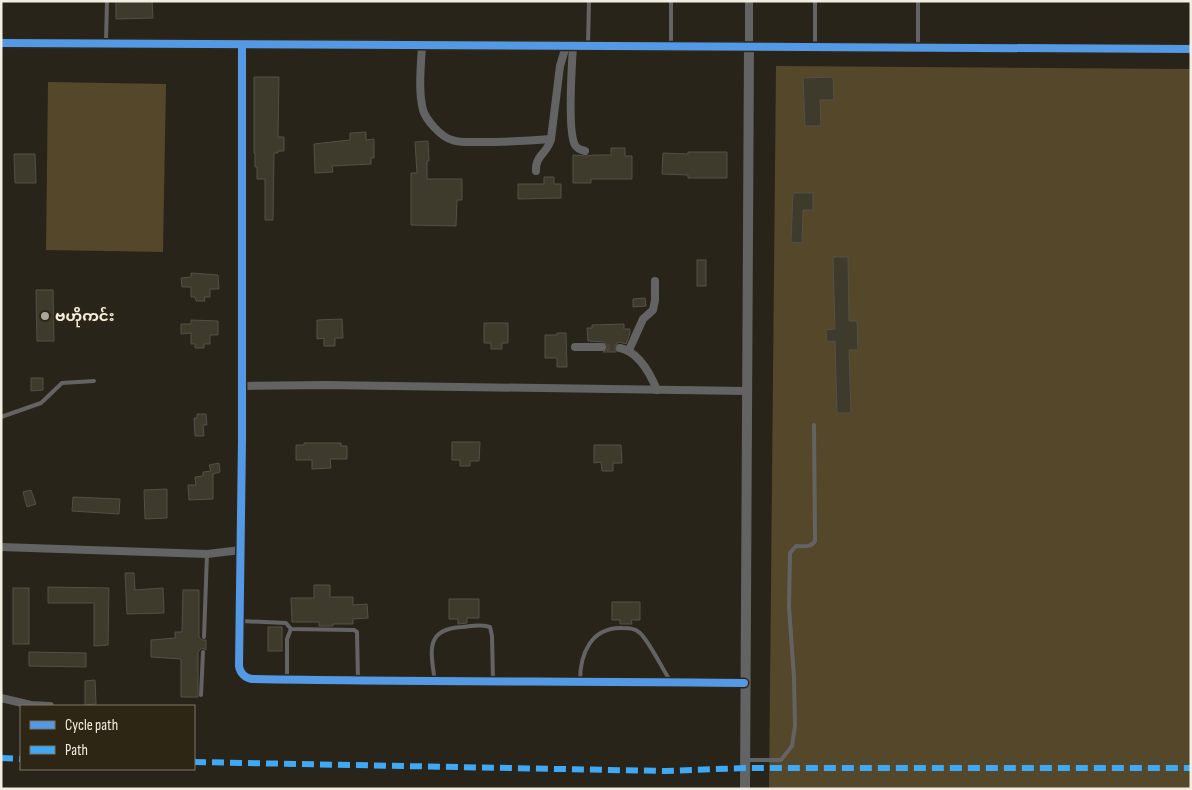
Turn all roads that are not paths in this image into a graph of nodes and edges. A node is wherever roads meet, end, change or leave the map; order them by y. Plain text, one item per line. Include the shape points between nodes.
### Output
1 (107, 1) edge
2 (589, 1) edge
3 (672, 1) edge
4 (750, 1) edge
5 (815, 1) edge
6 (918, 1) edge
7 (1, 43) edge
8 (106, 44) junction
9 (242, 45) junction
10 (422, 45) junction
11 (569, 46) junction
12 (588, 46) junction
13 (671, 46) junction
14 (815, 46) junction
15 (749, 47) junction
16 (918, 48) junction
17 (1191, 50) edge
18 (552, 139) junction
19 (585, 151) dead end
20 (536, 171) dead end
21 (655, 281) dead end
22 (575, 347) dead end
23 (602, 347) tunnel mouth
24 (620, 348) tunnel mouth
25 (629, 350) junction
26 (94, 381) dead end
27 (242, 386) junction
28 (657, 390) junction
29 (746, 391) junction
30 (1, 416) edge
31 (814, 425) dead end
32 (4, 547) edge
33 (241, 550) junction
34 (207, 554) junction
35 (241, 620) junction
36 (291, 630) junction
37 (204, 637) dead end
38 (203, 652) dead end
39 (287, 680) junction
40 (358, 681) junction
41 (580, 681) junction
42 (435, 682) junction
43 (493, 682) junction
44 (671, 682) junction
45 (744, 683) junction
46 (201, 695) dead end
47 (1, 698) edge
48 (31, 705) edge
49 (745, 760) junction
50 (744, 789) edge

1 - 8 lane
2 - 12 lane
3 - 13 lane
4 - 15 street
5 - 14 lane
6 - 16 lane
7 - 8 street
8 - 9 street
9 - 10 street
9 - 27 street
10 - 11 street
10 - 18 street via 424,112 449,140
11 - 12 street
11 - 18 street via 560,66
11 - 19 street via 574,143
12 - 13 street
13 - 15 street
14 - 15 street
14 - 16 street
15 - 29 street
16 - 17 street
18 - 20 street via 536,162
21 - 25 street via 653,310 643,318
22 - 23 street
24 - 25 street
25 - 28 street via 646,368
26 - 30 lane via 62,383 41,403
27 - 28 street
27 - 33 street
28 - 29 street
29 - 45 street
31 - 49 lane via 815,541 806,547 796,546 790,553 789,607 795,726 792,746 781,760
32 - 34 street
33 - 34 street
33 - 35 street
34 - 37 lane
35 - 36 lane via 286,623
35 - 39 street via 241,672 252,679
36 - 39 lane via 286,639
36 - 40 lane via 357,632
38 - 46 lane
39 - 40 street
40 - 42 street
41 - 43 street
41 - 44 street
41 - 44 lane via 586,647 604,630 630,628 640,632
42 - 43 street
42 - 43 lane via 432,648 435,637 444,629 480,624 490,627
44 - 45 street
45 - 49 street
47 - 48 street
49 - 50 street

